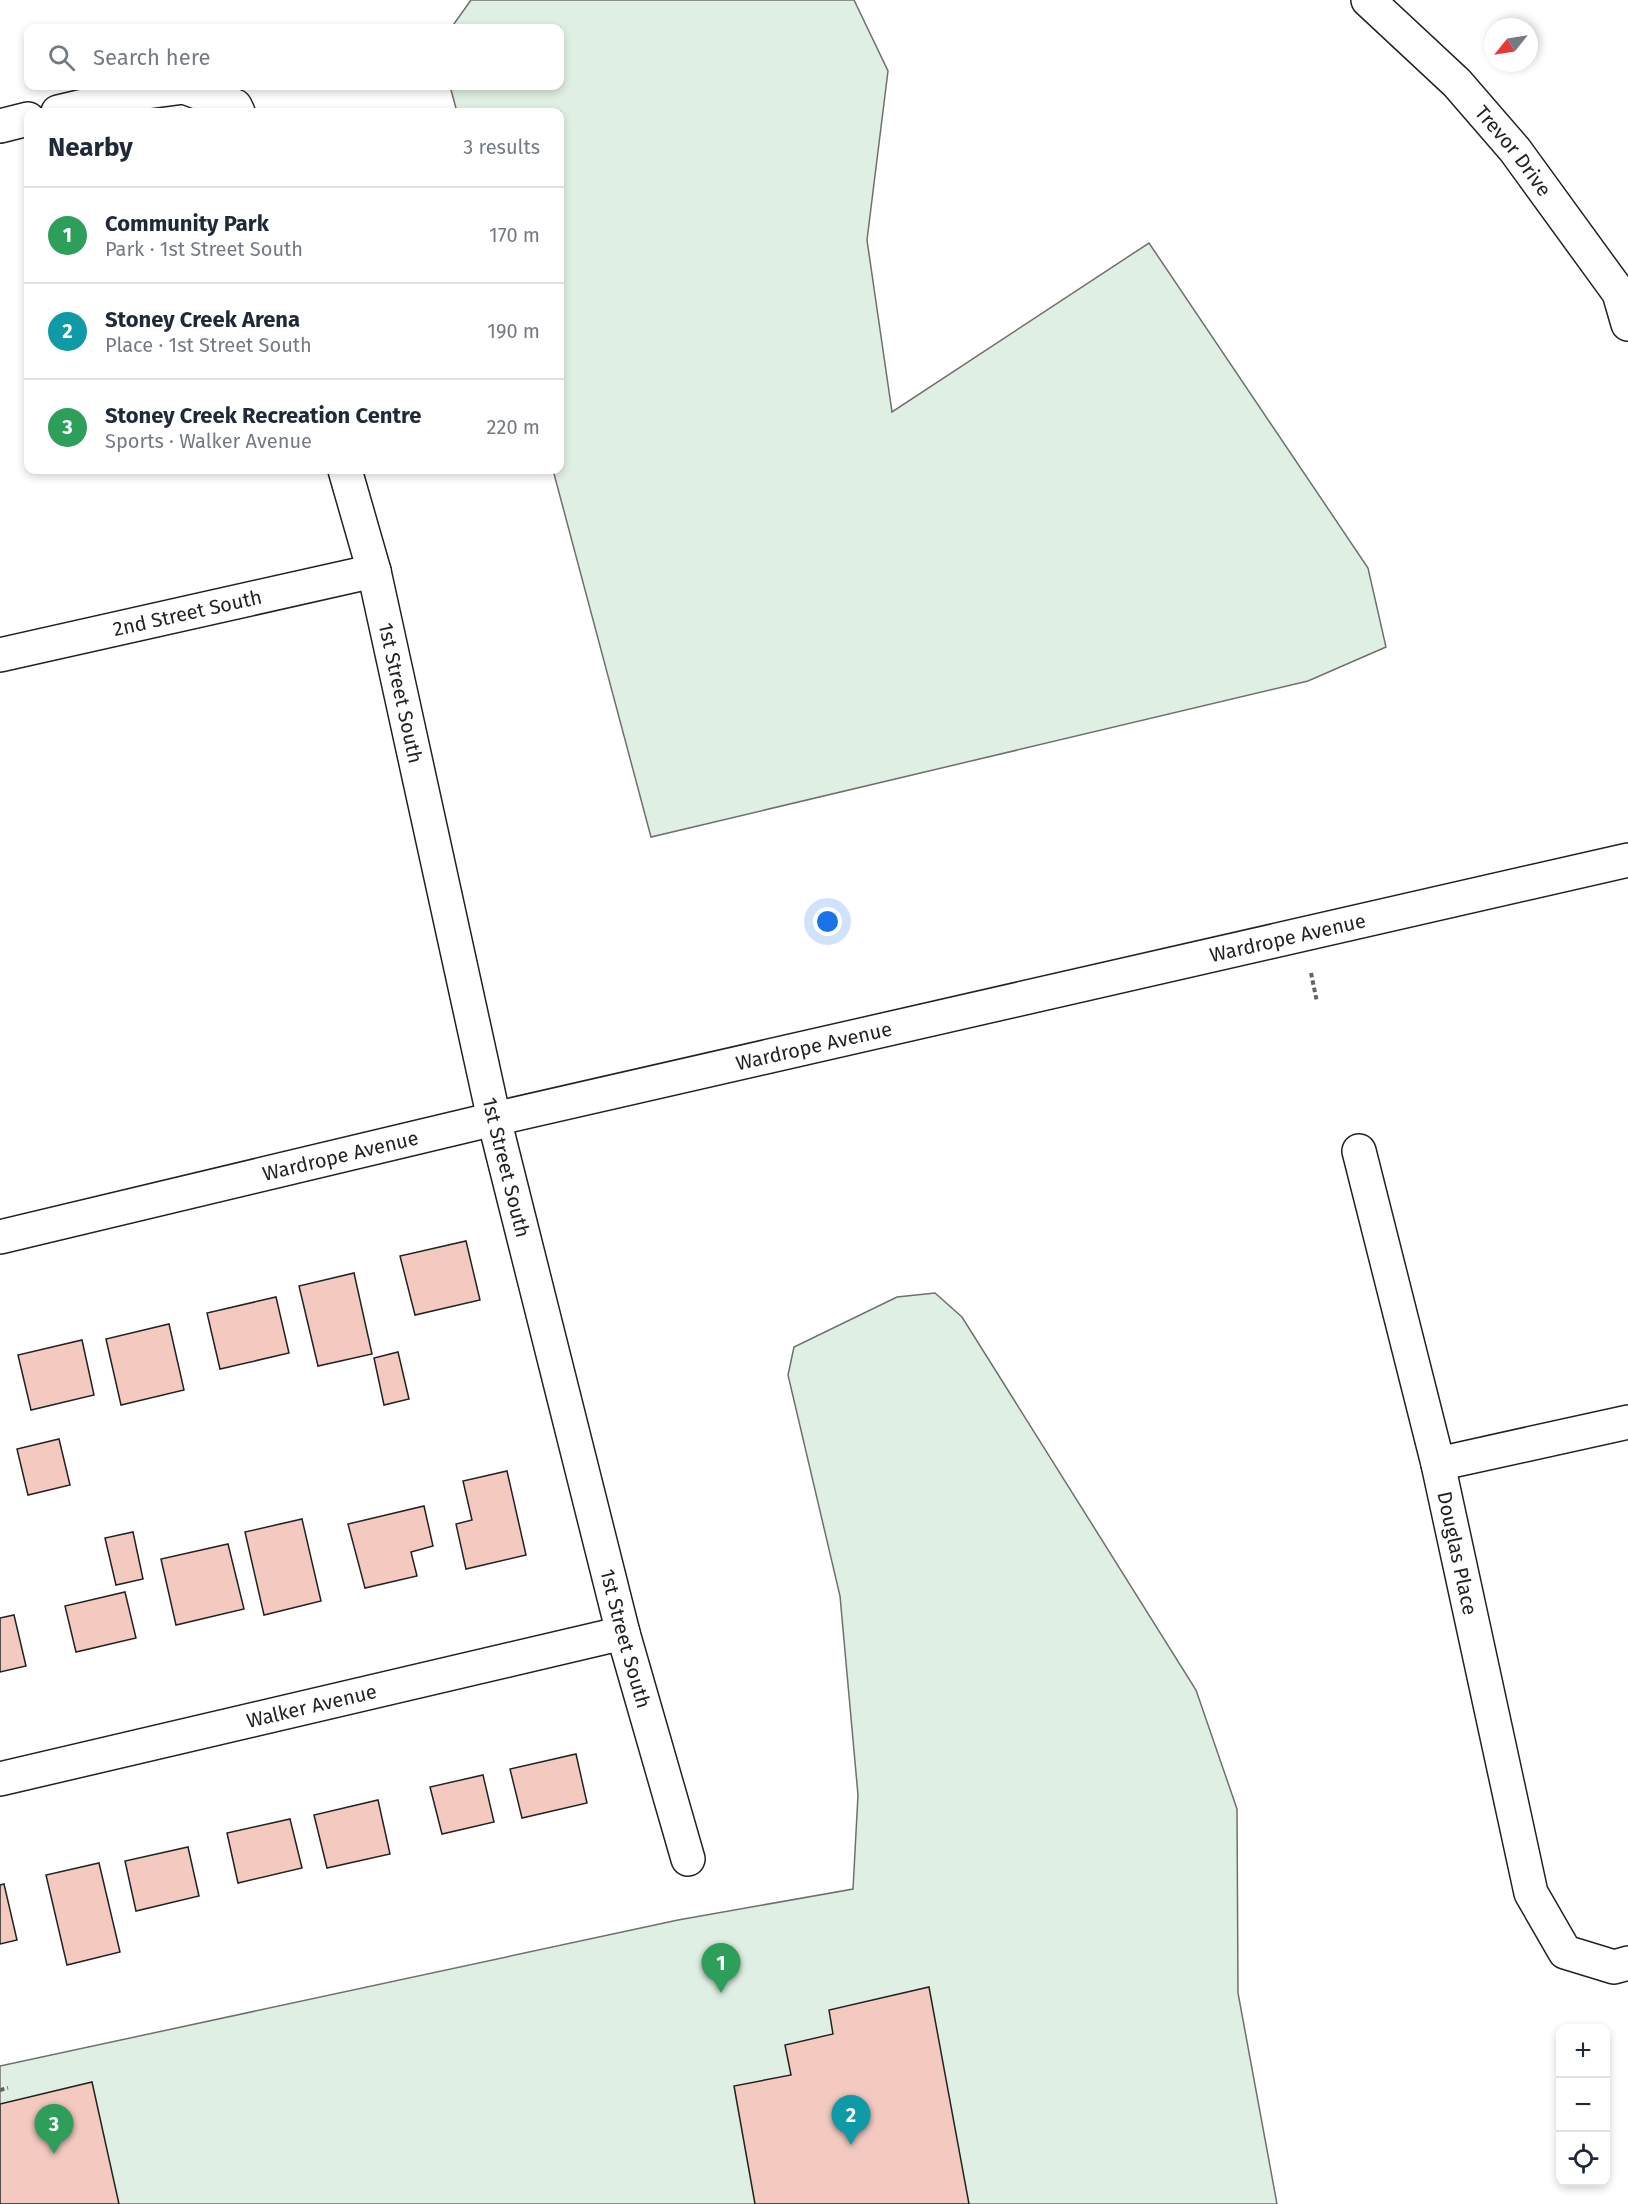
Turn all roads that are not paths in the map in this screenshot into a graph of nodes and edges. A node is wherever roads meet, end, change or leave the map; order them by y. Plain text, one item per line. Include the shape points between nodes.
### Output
1 (1368, 0) edge
2 (162, 90) edge
3 (192, 90) edge
4 (75, 108) edge
5 (236, 108) edge
6 (24, 120) edge
7 (0, 126) edge
8 (1625, 303) edge
9 (346, 474) edge
10 (374, 572) junction
11 (0, 655) edge
12 (1628, 860) edge
13 (494, 1119) junction
14 (1359, 1150) dead end
15 (0, 1237) edge
16 (1628, 1422) edge
17 (1438, 1464) junction
18 (623, 1633) junction
19 (0, 1779) edge
20 (688, 1859) dead end
21 (1628, 1963) edge

1 - 8 street, Trevor Drive via 1457,84 1515,150
2 - 4 street
3 - 5 street
6 - 7 street
9 - 10 street, 1st Street South
10 - 11 street, 2nd Street South
10 - 13 street, 1st Street South
12 - 13 street, Wardrope Avenue
13 - 15 street, Wardrope Avenue
13 - 18 street, 1st Street South
14 - 17 street, Douglas Place
16 - 17 street
17 - 21 street, Douglas Place via 1531,1893 1565,1952 1614,1967
18 - 19 street, Walker Avenue
18 - 20 street, 1st Street South

